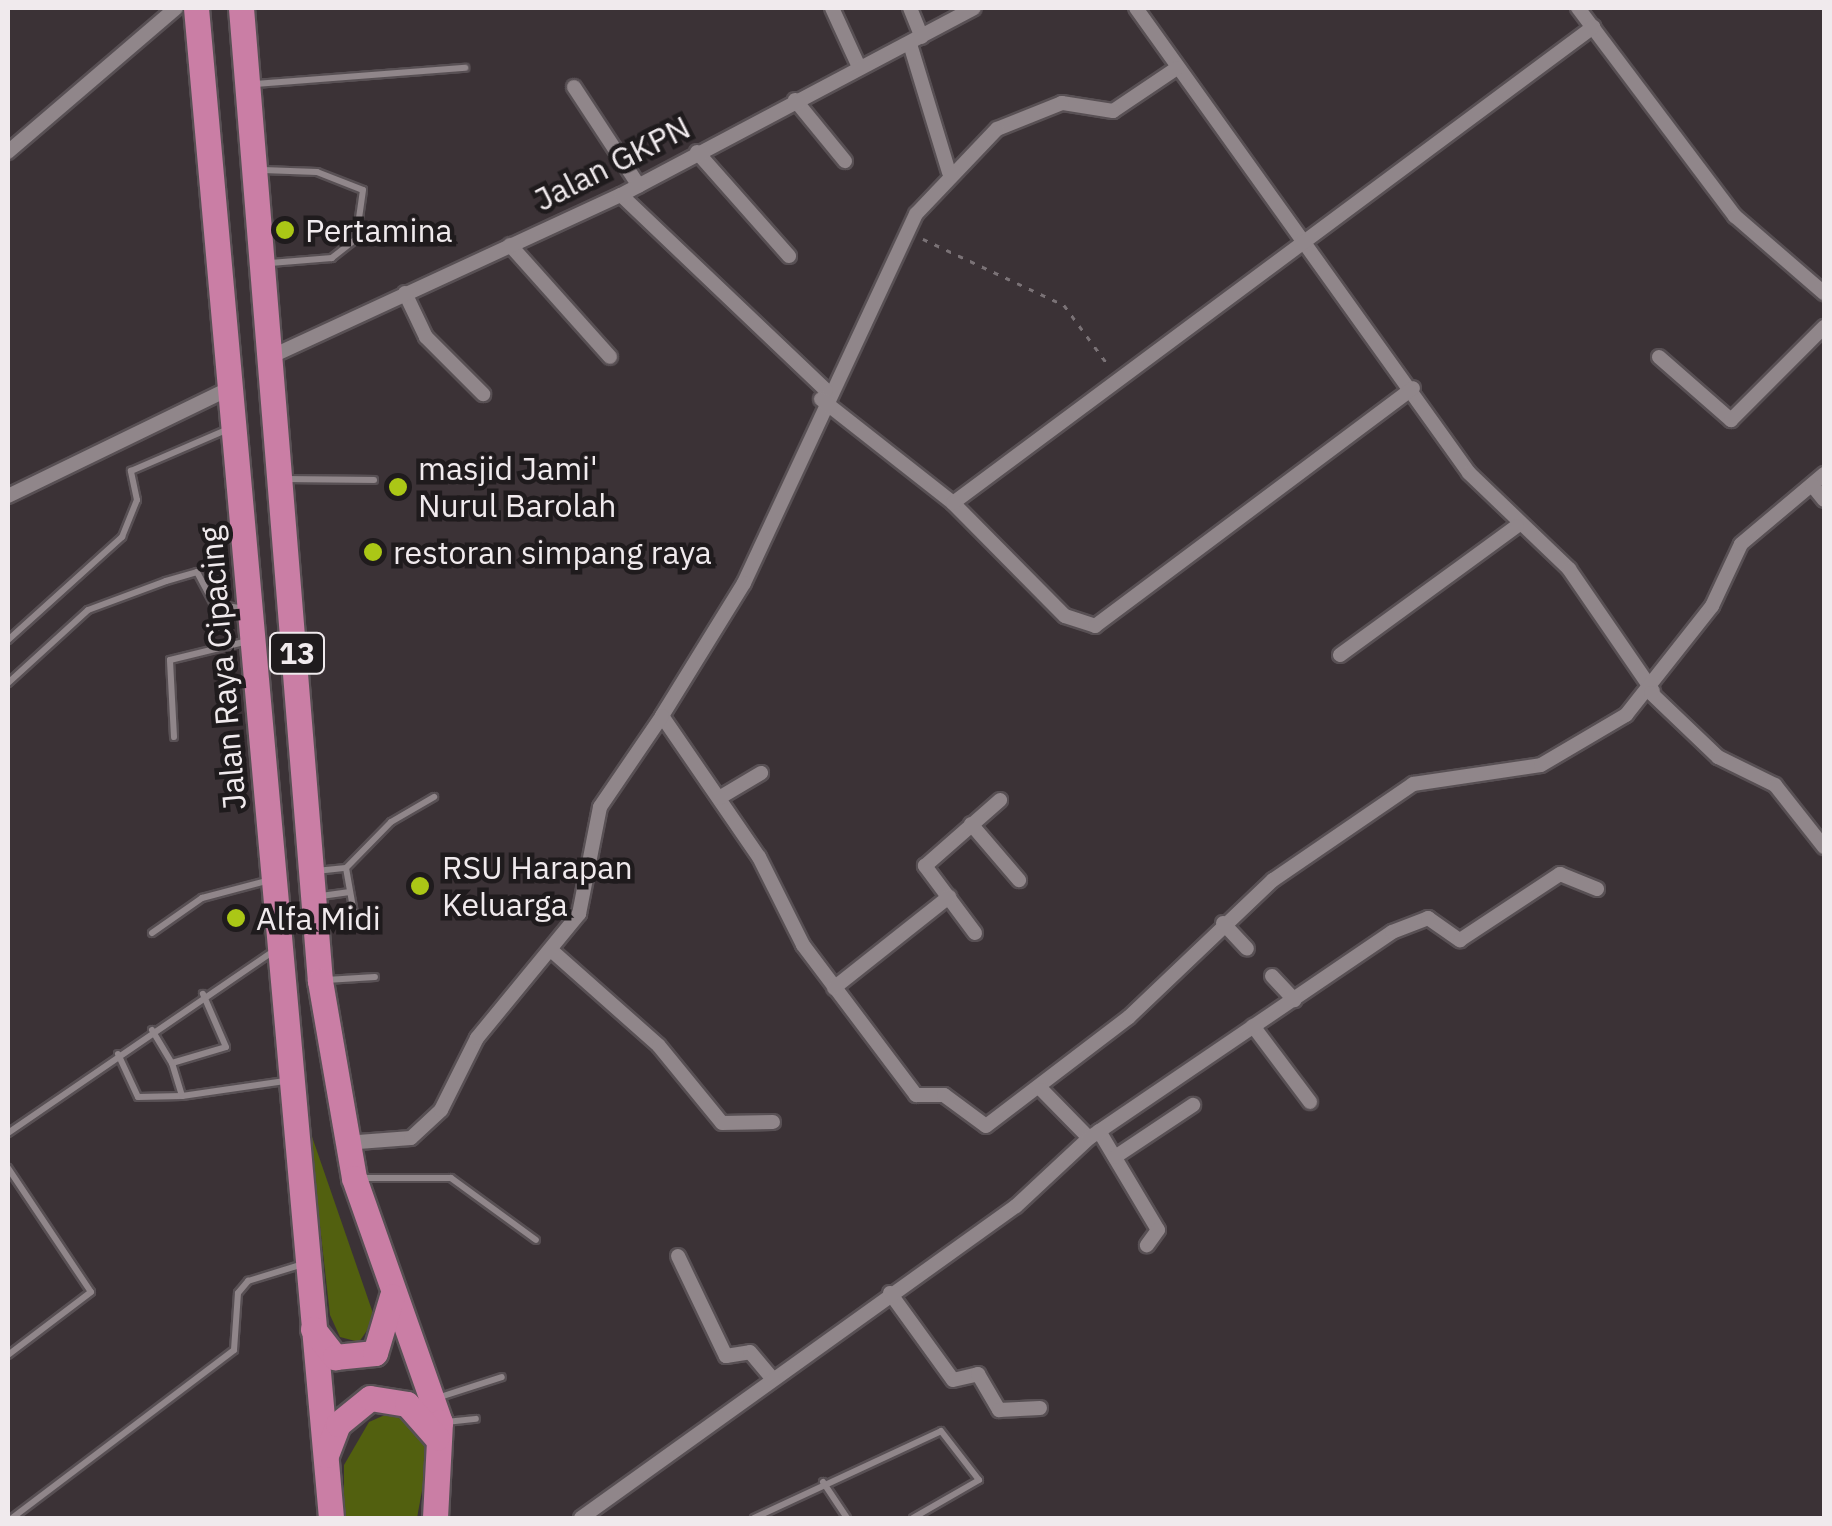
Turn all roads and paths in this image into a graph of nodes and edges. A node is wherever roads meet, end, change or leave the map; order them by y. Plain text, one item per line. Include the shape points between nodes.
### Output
1 (176, 8) edge
2 (196, 8) edge
3 (241, 8) edge
4 (832, 8) edge
5 (910, 8) edge
6 (974, 8) edge
7 (1136, 8) edge
8 (1578, 8) edge
9 (1593, 27) junction
10 (916, 40) junction
11 (859, 67) junction
12 (466, 68) dead end
13 (1177, 68) junction
14 (249, 85) junction
15 (574, 88) dead end
16 (795, 100) junction
17 (8, 152) edge
18 (697, 152) junction
19 (845, 161) dead end
20 (255, 171) junction
21 (949, 172) junction
22 (639, 186) junction
23 (621, 195) junction
24 (906, 229) junction
25 (1308, 241) junction
26 (510, 245) junction
27 (789, 256) dead end
28 (264, 263) junction
29 (405, 293) junction
30 (1824, 293) edge
31 (1824, 327) edge
32 (1658, 356) dead end
33 (270, 357) junction
34 (610, 358) dead end
35 (1121, 384) junction
36 (230, 388) junction
37 (1413, 388) junction
38 (483, 394) dead end
39 (824, 395) junction
40 (234, 428) junction
41 (1824, 474) edge
42 (281, 478) junction
43 (374, 480) dead end
44 (1812, 485) junction
45 (8, 496) edge
46 (1824, 500) edge
47 (953, 503) junction
48 (1517, 526) junction
49 (252, 609) junction
50 (8, 640) edge
51 (255, 640) junction
52 (1340, 655) dead end
53 (8, 683) edge
54 (1652, 692) junction
55 (662, 716) junction
56 (174, 737) dead end
57 (761, 773) dead end
58 (434, 797) dead end
59 (719, 798) junction
60 (1000, 800) dead end
61 (971, 824) junction
62 (1824, 848) edge
63 (346, 868) junction
64 (272, 879) junction
65 (1018, 880) dead end
66 (312, 884) junction
67 (1597, 889) dead end
68 (350, 892) junction
69 (949, 898) junction
70 (1223, 923) junction
71 (356, 924) dead end
72 (152, 933) dead end
73 (975, 933) dead end
74 (280, 948) junction
75 (1248, 949) dead end
76 (551, 950) junction
77 (375, 976) dead end
78 (1272, 976) dead end
79 (320, 980) junction
80 (834, 988) junction
81 (203, 994) junction
82 (1294, 1000) junction
83 (1253, 1026) junction
84 (152, 1030) junction
85 (118, 1054) junction
86 (172, 1063) junction
87 (294, 1080) junction
88 (1042, 1090) junction
89 (182, 1096) junction
90 (1310, 1102) dead end
91 (1192, 1105) dead end
92 (773, 1122) dead end
93 (8, 1134) edge
94 (1094, 1135) junction
95 (345, 1142) junction
96 (1115, 1157) junction
97 (8, 1168) edge
98 (354, 1178) junction
99 (536, 1240) dead end
100 (1147, 1246) dead end
101 (678, 1256) dead end
102 (306, 1264) junction
103 (392, 1291) junction
104 (890, 1293) junction
105 (311, 1324) junction
106 (8, 1355) edge
107 (502, 1377) dead end
108 (773, 1379) junction
109 (1040, 1408) dead end
110 (476, 1418) dead end
111 (437, 1422) junction
112 (324, 1460) junction
113 (823, 1482) junction
114 (12, 1518) edge
115 (331, 1518) edge
116 (435, 1518) edge
117 (581, 1518) edge
118 (754, 1518) edge
119 (847, 1518) edge
120 (913, 1518) edge

1 - 17 street
2 - 36 highway, Jalan Raya Cipacing / 13
3 - 14 highway, 13
4 - 11 street
5 - 10 street
6 - 10 street, Jalan GKPN
7 - 13 street
8 - 9 street
9 - 25 street
9 - 30 street via 1735,216
10 - 11 street, Jalan GKPN
10 - 21 street
11 - 16 street, Jalan GKPN
12 - 14 lane
13 - 21 street via 1113,111 1062,103 1032,112 974,144
13 - 25 street
14 - 20 highway, 13
15 - 22 street
16 - 18 street, Jalan GKPN
16 - 19 street
18 - 22 street, Jalan GKPN
18 - 27 street
20 - 28 highway, 13
20 - 28 lane via 316,172 363,190 362,223 332,258
21 - 24 street
22 - 23 street, Jalan GKPN
23 - 26 street, Jalan GKPN
23 - 39 street
24 - 35 path via 1064,305
24 - 39 street
25 - 35 street
25 - 37 street
26 - 29 street, Jalan GKPN
26 - 34 street
28 - 33 highway, 13
29 - 33 street, Jalan GKPN
29 - 38 street via 426,337
31 - 32 street via 1731,420
33 - 42 highway, 13
35 - 47 street
36 - 40 highway, Jalan Raya Cipacing / 13
36 - 45 street
37 - 47 street via 1095,626 1064,616
37 - 48 street
39 - 47 street
39 - 55 street via 744,583
40 - 49 highway, Jalan Raya Cipacing / 13
40 - 50 lane via 131,471 138,500 122,537
41 - 44 street
42 - 43 lane
42 - 66 highway, 13
44 - 46 street
44 - 54 street via 1741,544
48 - 52 street
48 - 54 street via 1568,570
49 - 51 highway, Jalan Raya Cipacing / 13
49 - 53 lane via 214,604 197,572 166,581 88,610
51 - 56 lane via 170,660
51 - 64 highway, Jalan Raya Cipacing / 13
54 - 62 street via 1690,736 1775,785
54 - 70 street via 1541,765 1413,784
55 - 59 street
55 - 76 street via 600,807 588,895
57 - 59 street
58 - 63 lane via 392,822
59 - 80 street
60 - 61 street
61 - 65 street
61 - 69 street via 925,866
63 - 66 lane
63 - 68 lane
64 - 72 lane via 202,898
64 - 74 highway, Jalan Raya Cipacing / 13
66 - 68 lane
66 - 79 highway, 13
67 - 82 street via 1560,874 1460,940 1428,918 1414,920
68 - 71 lane
69 - 73 street
69 - 80 street
70 - 75 street
70 - 88 street
74 - 81 lane
74 - 87 highway, Jalan Raya Cipacing / 13
76 - 92 street via 659,1046 722,1123
76 - 95 street via 478,1038 429,1125 411,1138
77 - 79 lane
78 - 82 street
79 - 95 highway, 13
80 - 88 street via 905,1087 944,1094 980,1127
81 - 84 lane
81 - 86 lane via 228,1044
82 - 83 street
83 - 90 street
83 - 94 street
84 - 85 lane
84 - 86 lane
85 - 89 lane via 138,1098
85 - 93 lane
86 - 89 lane
87 - 89 lane
87 - 102 highway, Jalan Raya Cipacing / 13
88 - 94 street
91 - 96 street
94 - 96 street
94 - 104 street via 1016,1206
95 - 98 highway, 13
96 - 100 street via 1158,1230
97 - 106 lane via 91,1292
98 - 99 lane via 451,1178
98 - 103 highway, 13
101 - 108 street via 726,1356 750,1352
102 - 105 highway, Jalan Raya Cipacing / 13
102 - 114 lane via 248,1280 238,1293 234,1350
103 - 105 highway via 375,1354 335,1358
103 - 111 highway, 13
104 - 108 street
104 - 109 street via 953,1380 978,1374 999,1410
105 - 112 highway, 13
107 - 111 lane
108 - 117 street
110 - 111 lane
111 - 112 highway via 407,1404 370,1398 338,1424
111 - 116 highway, 13
112 - 115 highway, 13
113 - 118 lane
113 - 119 lane
113 - 120 lane via 947,1433 976,1486

